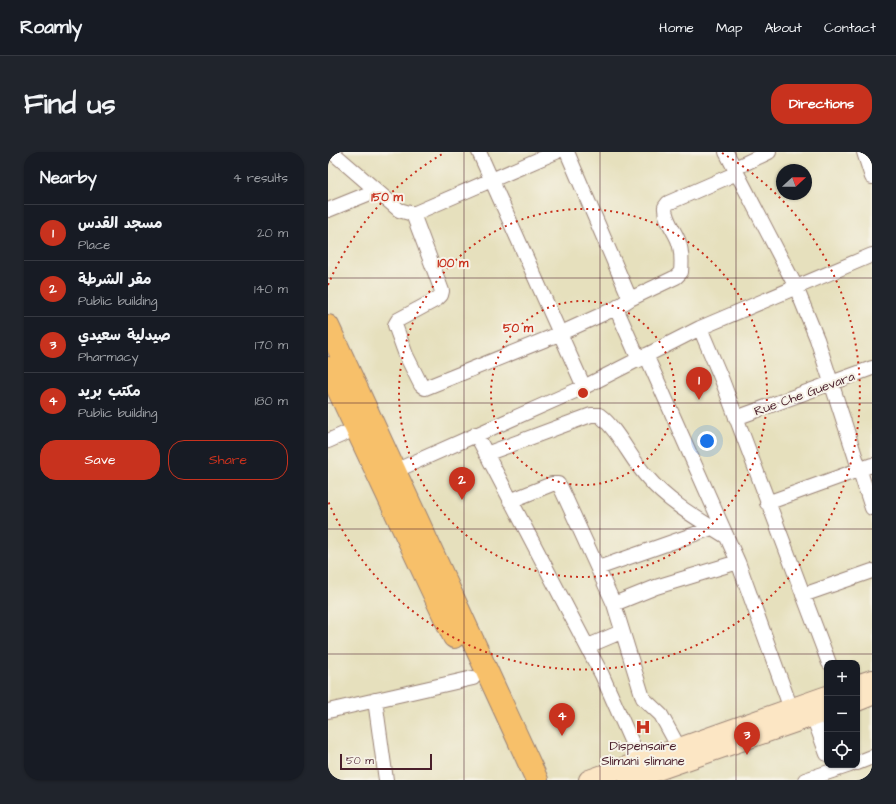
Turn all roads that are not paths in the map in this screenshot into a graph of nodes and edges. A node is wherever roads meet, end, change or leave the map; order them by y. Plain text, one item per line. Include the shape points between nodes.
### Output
1 (332, 152) edge
2 (479, 152) edge
3 (556, 152) edge
4 (567, 152) edge
5 (726, 152) edge
6 (769, 152) edge
7 (864, 152) edge
8 (736, 170) junction
9 (872, 177) edge
10 (490, 179) junction
11 (375, 191) junction
12 (328, 210) edge
13 (413, 214) junction
14 (872, 255) edge
15 (796, 286) junction
16 (630, 299) junction
17 (616, 308) junction
18 (328, 326) edge
19 (700, 328) junction
20 (559, 334) junction
21 (643, 357) junction
22 (328, 368) edge
23 (872, 368) edge
24 (832, 383) junction
25 (584, 387) junction
26 (736, 418) junction
27 (355, 429) junction
28 (476, 434) junction
29 (328, 441) edge
30 (486, 454) junction
31 (866, 468) edge
32 (386, 475) junction
33 (510, 500) junction
34 (767, 503) junction
35 (872, 508) edge
36 (712, 528) junction
37 (727, 537) junction
38 (738, 562) junction
39 (598, 568) junction
40 (872, 571) edge
41 (803, 595) junction
42 (614, 604) junction
43 (621, 632) junction
44 (588, 646) junction
45 (828, 660) edge
46 (473, 678) junction
47 (872, 680) edge
48 (860, 684) edge
49 (872, 695) edge
50 (824, 699) edge
51 (375, 700) junction
52 (860, 700) edge
53 (328, 711) edge
54 (807, 715) edge
55 (679, 748) junction
56 (824, 748) edge
57 (872, 757) edge
58 (860, 762) edge
59 (843, 768) edge
60 (638, 772) edge
61 (833, 772) edge
62 (592, 779) edge
63 (386, 780) edge
64 (520, 780) edge
65 (536, 780) edge
66 (805, 780) edge

1 - 11 street
2 - 10 street
3 - 10 street
4 - 16 street
5 - 8 street
6 - 8 street
7 - 9 street
8 - 15 street
8 - 16 street via 668,203 665,210 680,245 681,272 676,277
10 - 13 street
10 - 20 street
11 - 12 street
11 - 13 street via 399,210
13 - 20 street via 442,291 437,299 398,320 395,326 406,355 423,387
14 - 15 street
15 - 19 street
15 - 24 street
16 - 17 street
17 - 20 street
17 - 21 street
18 - 32 main road
19 - 21 street
19 - 26 street
20 - 25 street
21 - 25 street
21 - 37 street
22 - 27 main road
23 - 24 street, Rue Che Guevara
24 - 26 street, Rue Che Guevara
24 - 31 street
25 - 28 street
26 - 34 street
27 - 29 street
27 - 32 main road
28 - 30 street
28 - 32 street
30 - 33 street
30 - 36 street via 591,415 598,415 611,427 649,480
31 - 34 street
31 - 35 street
32 - 46 main road
32 - 65 main road
33 - 39 street via 558,484 566,496
33 - 44 street
34 - 41 street
36 - 37 street
36 - 39 street
37 - 38 street
38 - 42 street via 656,587
38 - 54 street
39 - 42 street
40 - 41 street
41 - 45 street
42 - 43 street
43 - 44 street
43 - 55 street via 643,698 661,715
44 - 60 street via 602,675
46 - 51 street
46 - 64 main road
47 - 48 main road
49 - 52 main road
50 - 54 main road
51 - 53 street
51 - 63 street
54 - 55 main road
54 - 56 street
54 - 60 main road
55 - 60 main road
57 - 58 street
59 - 61 street
60 - 62 main road
61 - 66 street

